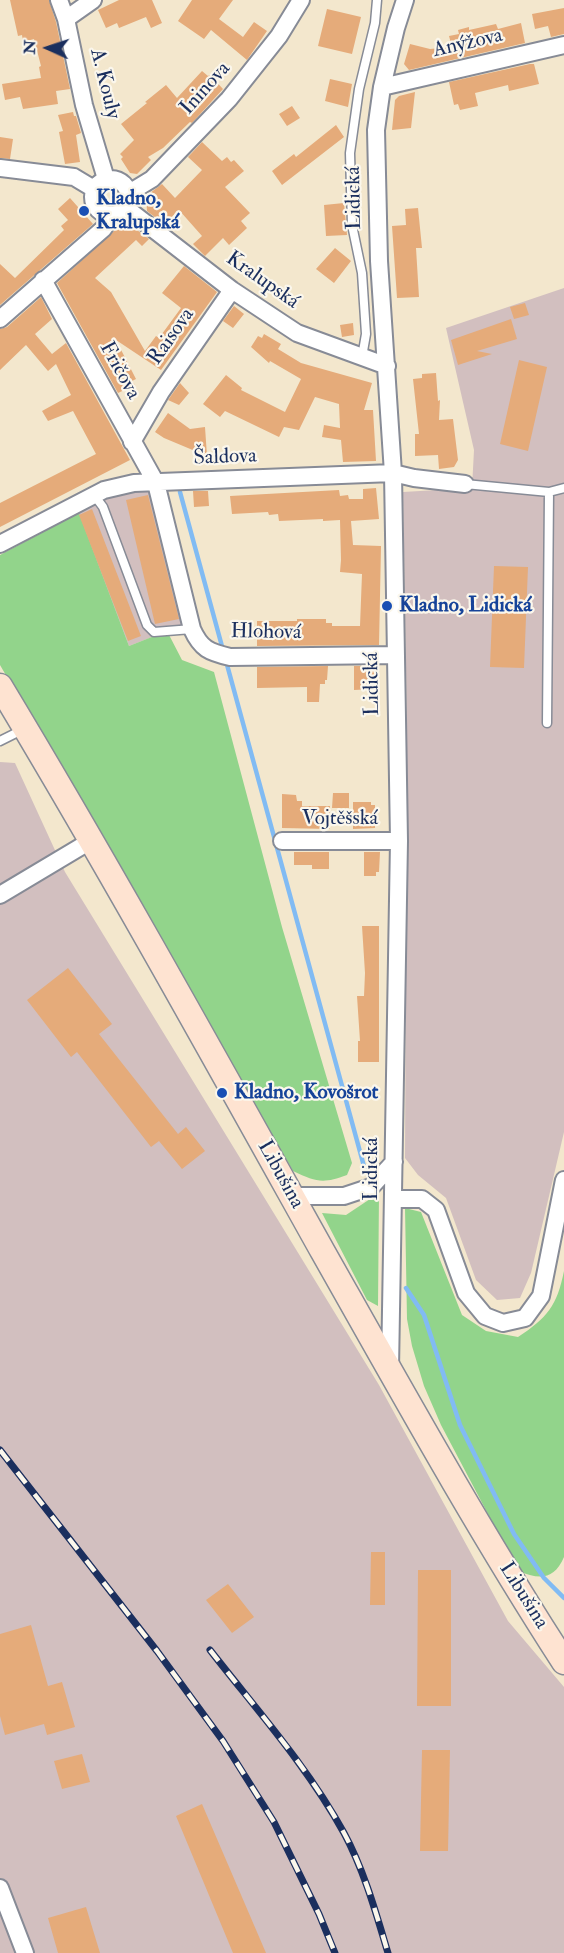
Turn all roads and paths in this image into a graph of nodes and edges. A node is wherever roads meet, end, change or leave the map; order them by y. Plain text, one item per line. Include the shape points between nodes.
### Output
1 (58, 0) edge
2 (93, 0) edge
3 (301, 0) edge
4 (377, 0) edge
5 (405, 0) edge
6 (66, 19) junction
7 (564, 45) edge
8 (382, 87) junction
9 (0, 168) edge
10 (100, 184) junction
11 (123, 205) junction
12 (43, 280) junction
13 (232, 290) junction
14 (0, 319) edge
15 (363, 357) junction
16 (387, 366) junction
17 (132, 442) junction
18 (393, 473) junction
19 (156, 483) junction
20 (465, 484) joint
21 (564, 488) edge
22 (549, 492) junction
23 (94, 495) junction
24 (0, 544) edge
25 (192, 629) junction
26 (394, 655) junction
27 (0, 686) edge
28 (548, 723) dead end
29 (26, 728) junction
30 (0, 741) edge
31 (92, 840) junction
32 (282, 841) dead end
33 (399, 841) junction
34 (0, 895) edge
35 (394, 1162) junction
36 (564, 1180) edge
37 (292, 1196) junction
38 (394, 1199) junction
39 (390, 1370) junction
40 (564, 1662) edge
41 (0, 1888) edge
42 (25, 1953) edge

1 - 6 street, A. Kouly
2 - 6 street
3 - 11 street, Ininova via 279,36 229,99
4 - 15 lane via 350,153 352,225 362,273 366,334
5 - 8 street, Lidická
6 - 10 street, A. Kouly
7 - 8 street, Anýžova
8 - 16 street, Lidická via 376,129 376,176
9 - 10 street
10 - 11 street via 117,179 123,182
10 - 11 street via 92,195 96,208 107,215
11 - 12 street, Ininova via 103,229
11 - 13 street, Kralupská
12 - 14 street, Ininova
12 - 17 street, Fričova
13 - 15 street, Kralupská via 297,333
13 - 17 street, Raisova via 161,392
15 - 16 street, Kralupská
16 - 18 street, Lidická
17 - 19 street, Fričova
18 - 19 street, Šaldova
18 - 20 street, Šaldova
18 - 26 street, Lidická
19 - 23 street, Šaldova via 134,483
19 - 25 street, Hlohová
20 - 22 lane
21 - 22 lane
22 - 28 lane
23 - 24 street, Šaldova
23 - 25 lane via 103,507 147,625 154,632
25 - 26 street, Hlohová via 197,642 222,655
26 - 33 street, Lidická
27 - 29 main road, Libušina
29 - 30 lane
29 - 31 main road, Libušina
31 - 34 street
31 - 37 main road, Libušina
32 - 33 street, Vojtěšská
33 - 35 street, Lidická
35 - 37 street via 371,1187 344,1196
35 - 38 street, Lidická
36 - 38 street via 541,1296 525,1318 503,1323 485,1316 466,1293 436,1210 422,1199
37 - 39 main road, Libušina
38 - 39 street, Lidická
39 - 40 main road, Libušina via 514,1584
41 - 42 street

